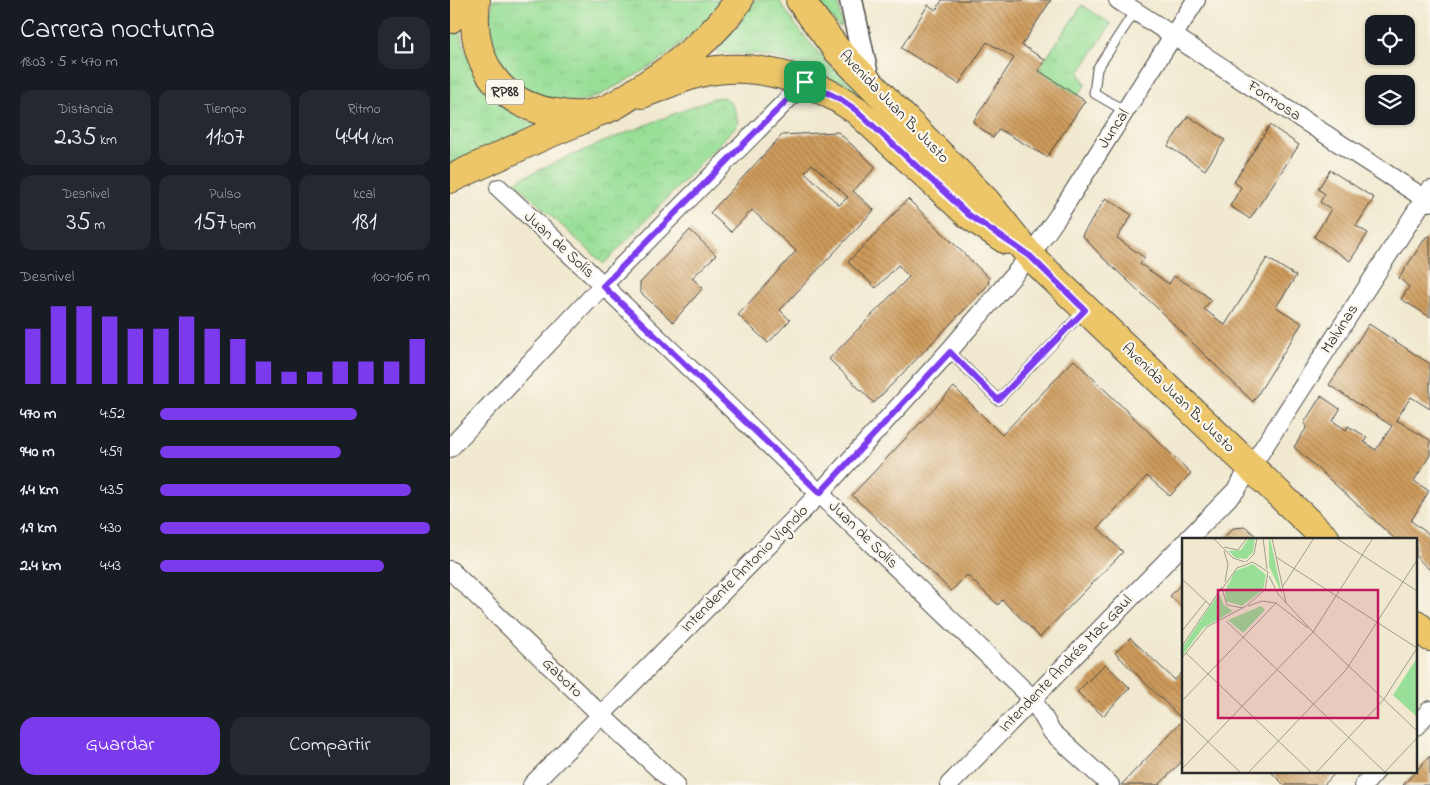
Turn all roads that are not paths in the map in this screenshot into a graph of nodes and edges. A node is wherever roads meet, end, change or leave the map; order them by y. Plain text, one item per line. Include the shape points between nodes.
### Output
1 (463, 0) edge
2 (476, 0) edge
3 (739, 0) edge
4 (800, 0) edge
5 (851, 0) edge
6 (1118, 0) edge
7 (1196, 0) edge
8 (1135, 11) junction
9 (450, 19) edge
10 (1173, 36) junction
11 (868, 80) junction
12 (805, 82) junction
13 (611, 107) junction
14 (1125, 111) junction
15 (450, 179) edge
16 (499, 188) dead end
17 (1428, 197) edge
18 (1030, 256) junction
19 (603, 286) junction
20 (1085, 310) junction
21 (950, 352) junction
22 (450, 448) edge
23 (1250, 468) junction
24 (820, 493) junction
25 (1189, 538) edge
26 (1325, 538) edge
27 (1182, 545) edge
28 (450, 570) edge
29 (1418, 626) edge
30 (1430, 637) edge
31 (1032, 698) junction
32 (1430, 710) edge
33 (601, 715) junction
34 (1418, 724) edge
35 (1375, 772) edge
36 (532, 785) edge
37 (676, 785) edge
38 (949, 785) edge
39 (1110, 785) edge
40 (1364, 785) edge

1 - 9 main road
2 - 13 main road, RP88 via 475,34 480,54 486,70 505,92 546,112 573,115
3 - 13 main road, RP88 via 700,44 657,78
4 - 11 main road, Avenida Juan B. Justo via 837,50
5 - 11 street
6 - 8 street, Formosa
7 - 10 street, Juncal
8 - 10 street, Formosa
8 - 14 lane via 1097,69 1094,92
10 - 14 street, Juncal
10 - 17 street, Formosa
11 - 18 main road, Avenida Juan B. Justo via 984,200
12 - 13 main road, Avenida Juan B. Justo via 762,71 719,70 699,73
12 - 18 main road, Avenida Juan B. Justo via 856,110 969,215
12 - 19 street
13 - 15 main road, RP88
14 - 18 street, Juncal
16 - 19 street, Juan de Solís
17 - 23 street, Malvinas
18 - 20 main road, Avenida Juan B. Justo
18 - 21 street, Intendente Antonio Vignolo
19 - 22 street
19 - 24 street, Juan de Solís
20 - 21 lane via 998,400
20 - 23 main road, Avenida Juan B. Justo
21 - 24 street, Intendente Antonio Vignolo
23 - 25 street via 1236,490
23 - 26 main road, Avenida Juan B. Justo
24 - 31 street, Juan de Solís
24 - 33 street, Intendente Antonio Vignolo
27 - 31 street, Intendente Andrés Mac Gaul
28 - 33 street, Gaboto
29 - 30 main road
31 - 38 street, Intendente Andrés Mac Gaul
31 - 39 street, Juan de Solís via 1052,732
32 - 34 street
33 - 36 street, Intendente Antonio Vignolo
33 - 37 street, Gaboto
35 - 40 street

